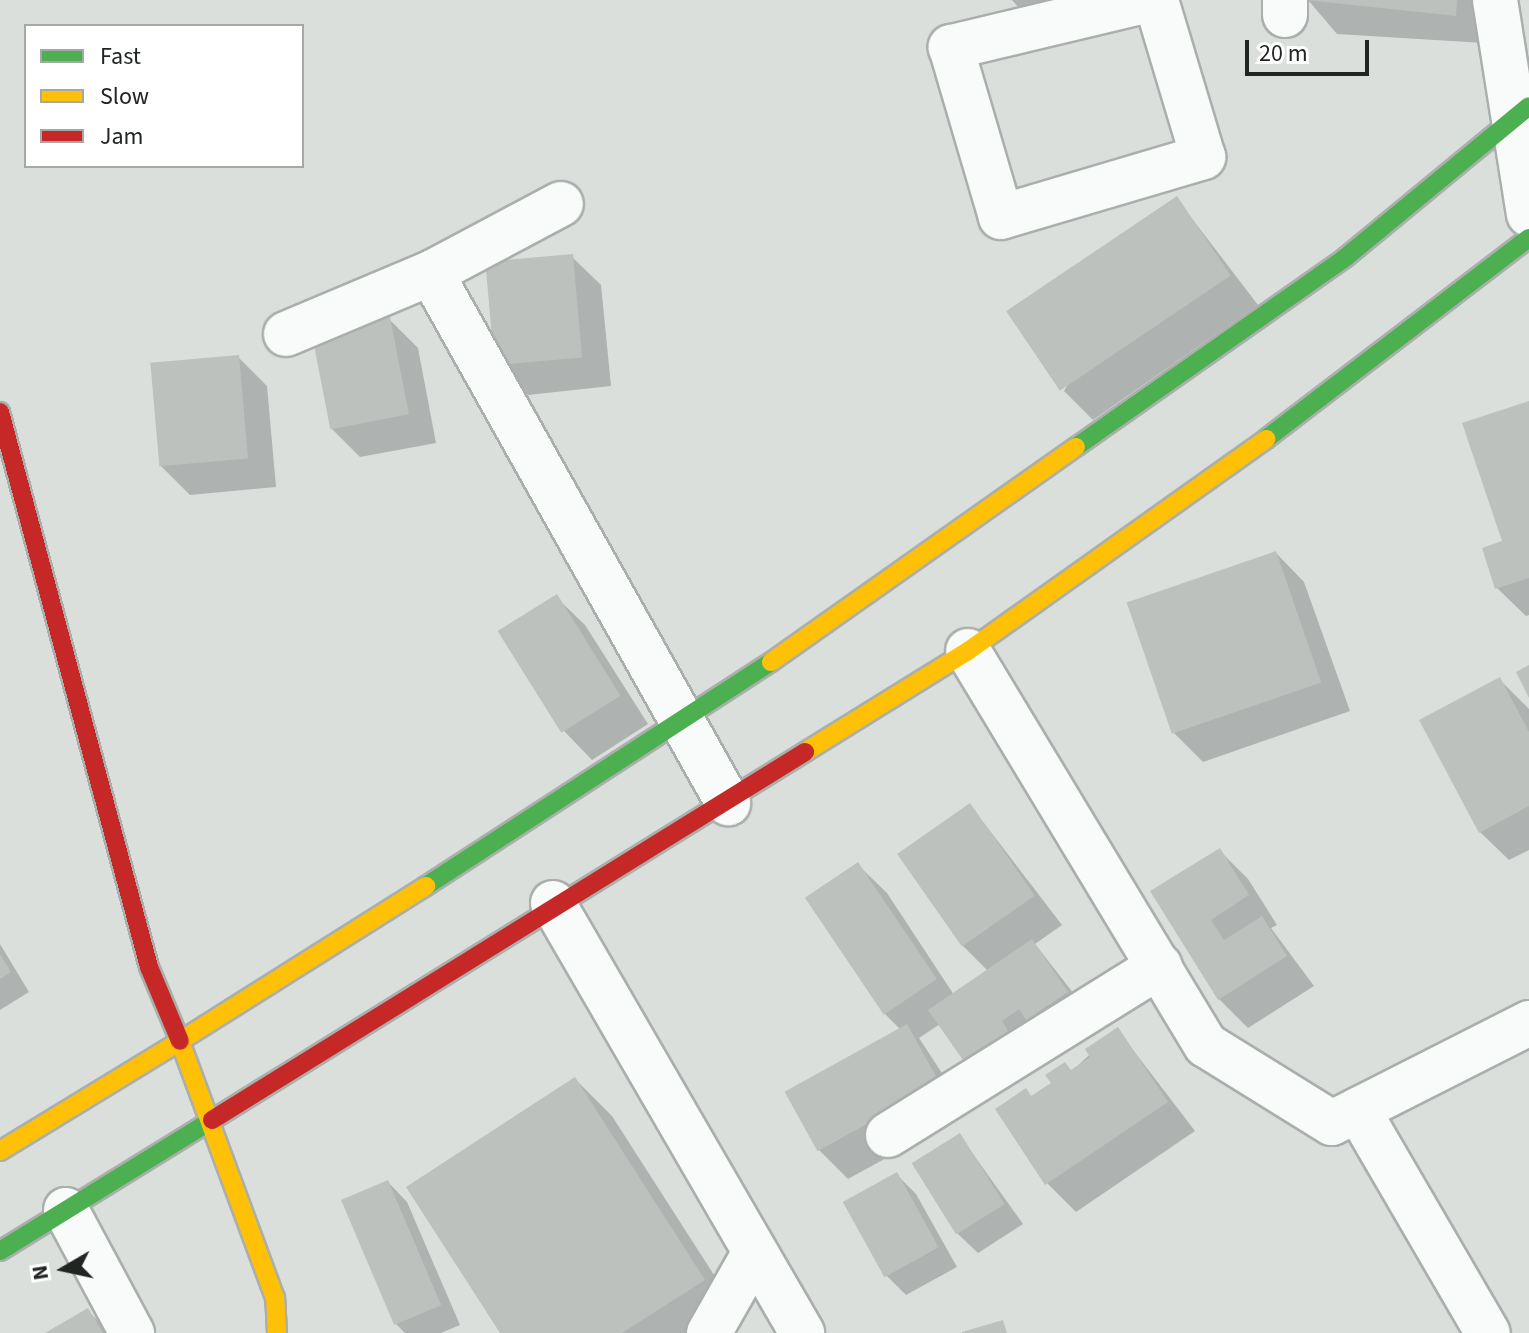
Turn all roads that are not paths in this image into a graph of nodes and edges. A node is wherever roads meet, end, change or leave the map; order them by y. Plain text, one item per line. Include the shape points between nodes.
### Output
1 (1495, 0) edge
2 (1139, 1) edge
3 (1521, 113) edge
4 (561, 204) dead end
5 (1529, 214) edge
6 (1529, 238) edge
7 (431, 273) junction
8 (286, 334) dead end
9 (0, 412) edge
10 (968, 651) junction
11 (683, 724) junction
12 (729, 802) junction
13 (553, 903) junction
14 (1160, 966) junction
15 (1529, 1023) edge
16 (180, 1041) junction
17 (1358, 1110) junction
18 (212, 1120) junction
19 (888, 1135) dead end
20 (0, 1151) edge
21 (66, 1210) junction
22 (0, 1251) edge
23 (755, 1252) junction
24 (275, 1298) junction
25 (296, 1321) dead end
26 (132, 1333) edge
27 (277, 1333) edge
28 (709, 1333) edge
29 (802, 1333) edge
30 (1488, 1333) edge

1 - 3 street
2 - 2 street via 951,47 1001,217 1203,157
3 - 5 street
3 - 11 main road via 1346,257
4 - 7 street
6 - 10 main road via 1378,359
7 - 8 street
7 - 11 street
9 - 16 main road via 149,967
10 - 12 main road
10 - 14 street
11 - 12 street
11 - 16 main road
12 - 13 main road
13 - 18 main road
13 - 23 street
14 - 17 street via 1206,1045 1332,1123
14 - 19 street
15 - 17 street
16 - 18 main road
16 - 20 main road
17 - 30 street
18 - 21 main road
18 - 24 main road
21 - 22 main road
21 - 26 street
23 - 28 street
23 - 29 street
24 - 25 main road
24 - 27 main road

